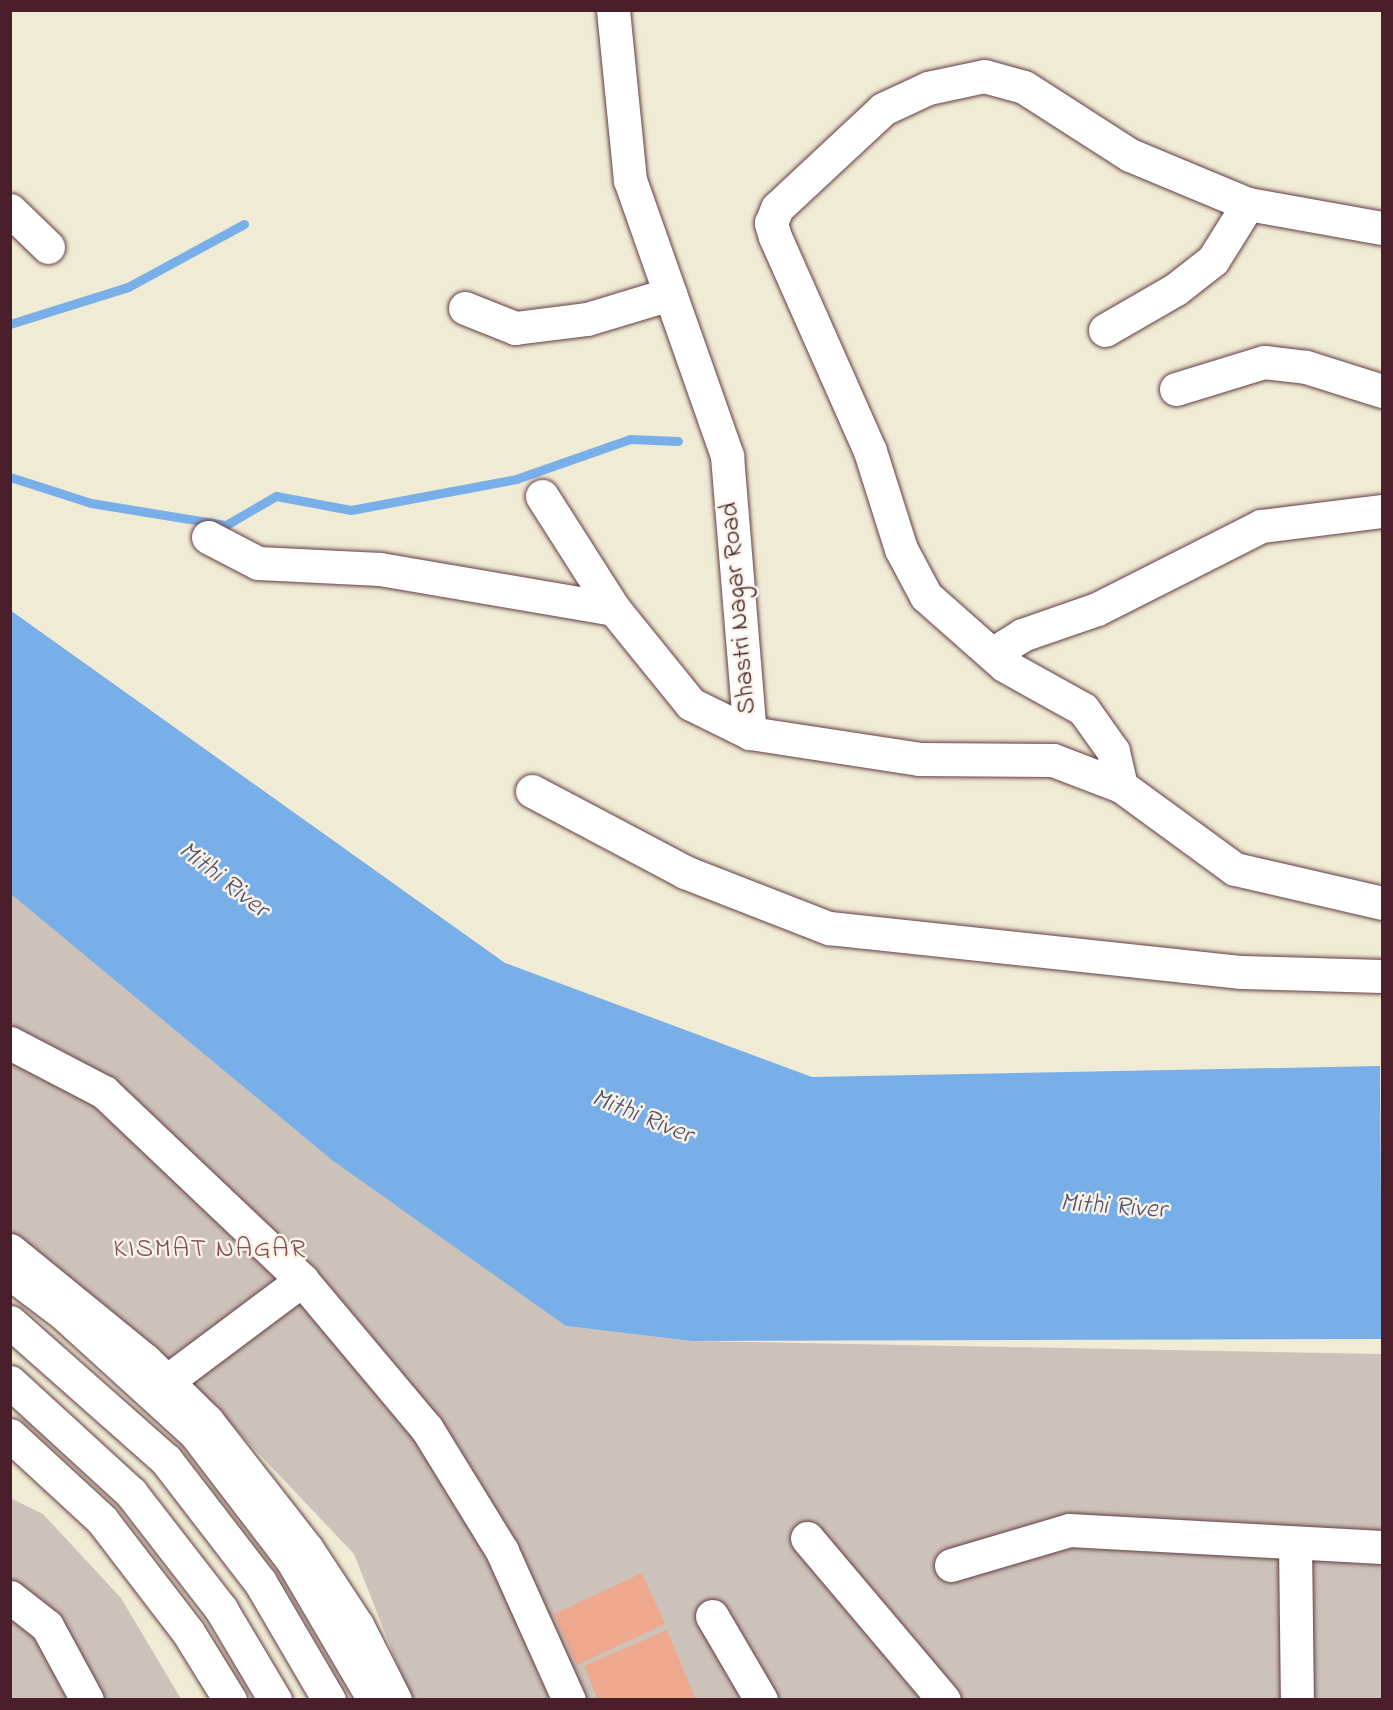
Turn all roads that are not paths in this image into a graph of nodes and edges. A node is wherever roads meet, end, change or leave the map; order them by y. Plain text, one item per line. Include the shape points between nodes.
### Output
1 (614, 10) edge
2 (1248, 204) junction
3 (10, 210) edge
4 (1383, 228) edge
5 (48, 247) dead end
6 (670, 294) junction
7 (465, 308) dead end
8 (1105, 330) dead end
9 (1176, 389) dead end
10 (1383, 391) edge
11 (542, 496) dead end
12 (1383, 511) edge
13 (208, 537) dead end
14 (614, 609) junction
15 (992, 654) junction
16 (750, 733) junction
17 (1121, 786) junction
18 (532, 791) dead end
19 (1383, 903) edge
20 (1383, 976) edge
21 (10, 1043) edge
22 (10, 1250) edge
23 (10, 1273) edge
24 (302, 1280) junction
25 (10, 1322) edge
26 (167, 1381) junction
27 (10, 1382) edge
28 (10, 1435) edge
29 (807, 1539) dead end
30 (1295, 1543) junction
31 (1383, 1547) edge
32 (951, 1565) dead end
33 (10, 1597) edge
34 (712, 1616) dead end
35 (86, 1699) edge
36 (230, 1700) edge
37 (275, 1700) edge
38 (329, 1700) edge
39 (374, 1700) edge
40 (395, 1700) edge
41 (569, 1700) edge
42 (761, 1700) edge
43 (944, 1700) edge
44 (1297, 1700) edge

1 - 6 main road, Shastri Nagar Road via 630,180
2 - 4 main road
2 - 8 main road via 1213,260 1176,289
2 - 15 main road via 1130,155 1024,87 984,76 928,88 883,109 777,208 771,223 775,237 870,451 901,549 926,596
3 - 5 main road
6 - 7 main road via 587,319 515,328
6 - 16 main road, Shastri Nagar Road via 727,456
9 - 10 main road via 1264,362 1306,367
11 - 14 main road
12 - 15 main road via 1261,526 1098,609 1022,635
13 - 14 main road via 258,563 380,569
14 - 16 main road via 691,704
15 - 17 main road via 1083,709 1113,751
16 - 17 main road, Shastri Nagar Road via 919,759 1053,760
17 - 19 main road, Shastri Nagar Road via 1235,869
18 - 20 main road via 685,872 829,928 1242,972
21 - 24 main road via 104,1092
22 - 26 main road
23 - 39 main road via 72,1320 195,1433 292,1560
24 - 26 main road
24 - 41 main road via 427,1429 502,1551
25 - 38 main road via 166,1460 260,1582
26 - 40 main road via 207,1421 307,1549 357,1625
27 - 37 main road via 131,1493 220,1609
28 - 36 main road via 102,1520 188,1632
29 - 43 main road
30 - 31 main road
30 - 32 main road via 1069,1530
30 - 44 main road
33 - 35 main road via 47,1626
34 - 42 main road

